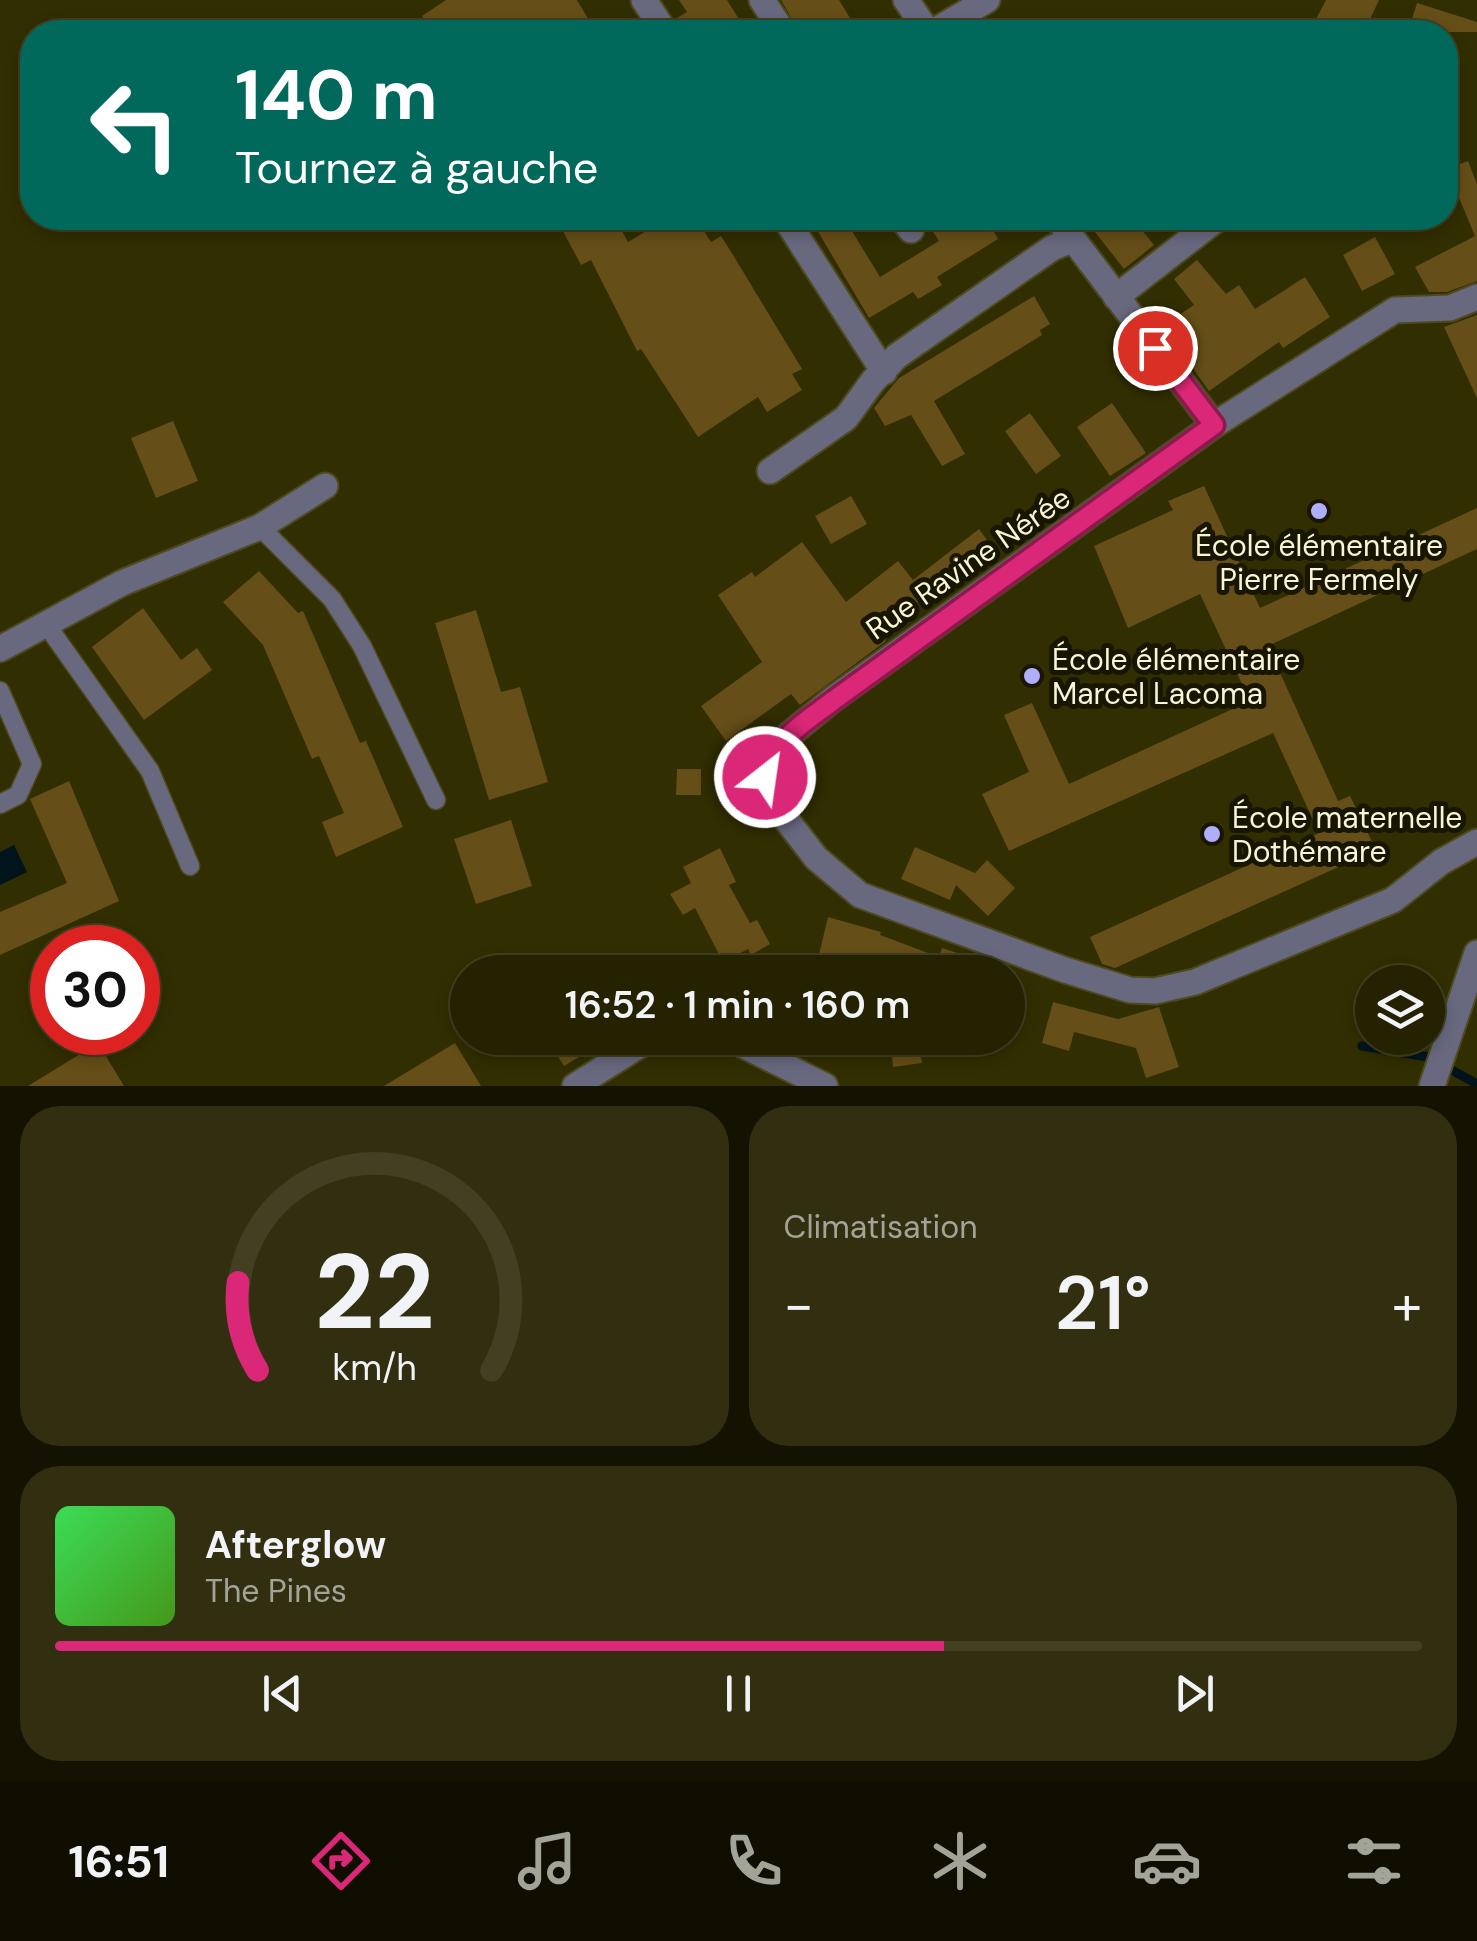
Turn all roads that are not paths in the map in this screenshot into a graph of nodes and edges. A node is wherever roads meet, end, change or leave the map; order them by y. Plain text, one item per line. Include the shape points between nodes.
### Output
1 (906, 0) edge
2 (986, 0) edge
3 (922, 20) edge
4 (952, 20) edge
5 (793, 230) edge
6 (1065, 230) edge
7 (1202, 230) edge
8 (1072, 240) junction
9 (1116, 296) junction
10 (1477, 297) edge
11 (884, 372) junction
12 (1214, 425) junction
13 (770, 471) dead end
14 (324, 486) dead end
15 (260, 527) junction
16 (46, 624) junction
17 (0, 649) edge
18 (0, 691) edge
19 (436, 800) dead end
20 (0, 804) edge
21 (1477, 842) edge
22 (190, 866) dead end
23 (1477, 953) edge
24 (624, 1055) edge
25 (763, 1055) edge
26 (1435, 1071) edge
27 (575, 1086) edge
28 (825, 1086) edge

1 - 3 street
2 - 4 street
5 - 11 street
6 - 8 street
7 - 9 street
8 - 9 street
8 - 11 street via 910,346
9 - 12 street
10 - 12 street, Rue Ravine Nérée via 1450,308 1395,310
11 - 13 street via 846,418
12 - 21 street, Rue Ravine Nérée via 789,735 770,755 765,777 776,806 816,858 860,895 1130,990 1195,982 1393,900
14 - 15 street
15 - 16 street via 122,583
15 - 19 lane via 332,599 352,630
16 - 17 street
16 - 22 lane via 150,771
18 - 20 lane via 32,764 18,795
23 - 26 street
24 - 27 street
25 - 28 street

